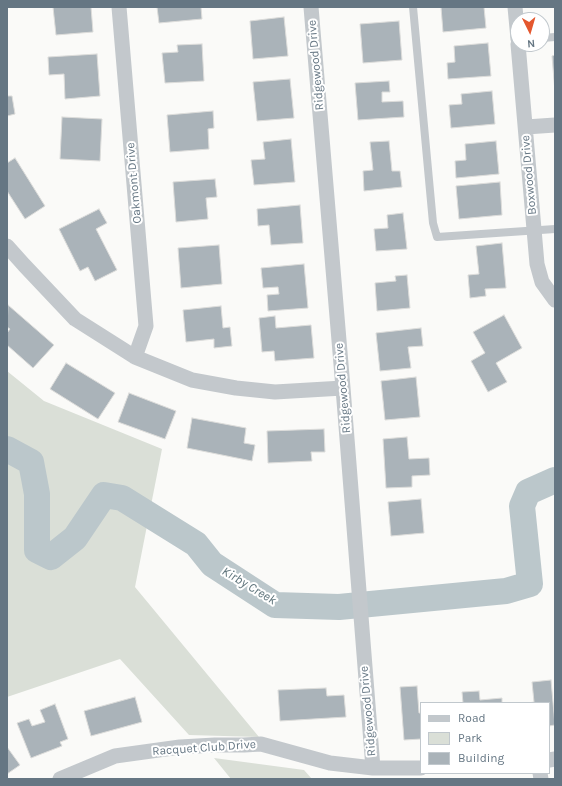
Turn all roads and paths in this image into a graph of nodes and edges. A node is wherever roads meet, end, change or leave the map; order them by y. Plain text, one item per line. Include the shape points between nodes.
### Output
1 (119, 7) edge
2 (311, 7) edge
3 (413, 7) edge
4 (519, 52) edge
5 (555, 125) edge
6 (526, 127) junction
7 (555, 229) edge
8 (534, 231) junction
9 (7, 246) edge
10 (555, 300) edge
11 (135, 357) junction
12 (344, 388) junction
13 (373, 768) junction
14 (420, 768) edge
15 (60, 779) edge

1 - 11 street, Oakmont Drive via 146,326
2 - 12 street, Ridgewood Drive
3 - 8 lane via 433,223 437,237
4 - 6 street, Boxwood Drive
5 - 6 street
6 - 8 street, Boxwood Drive
7 - 8 lane
8 - 10 street, Boxwood Drive via 537,264 542,282
9 - 11 street via 75,319
11 - 12 street via 192,380 236,388 275,392
12 - 13 street, Ridgewood Drive
13 - 14 street, Racquet Club Drive
13 - 15 street, Racquet Club Drive via 330,763 261,744 215,744 115,756

